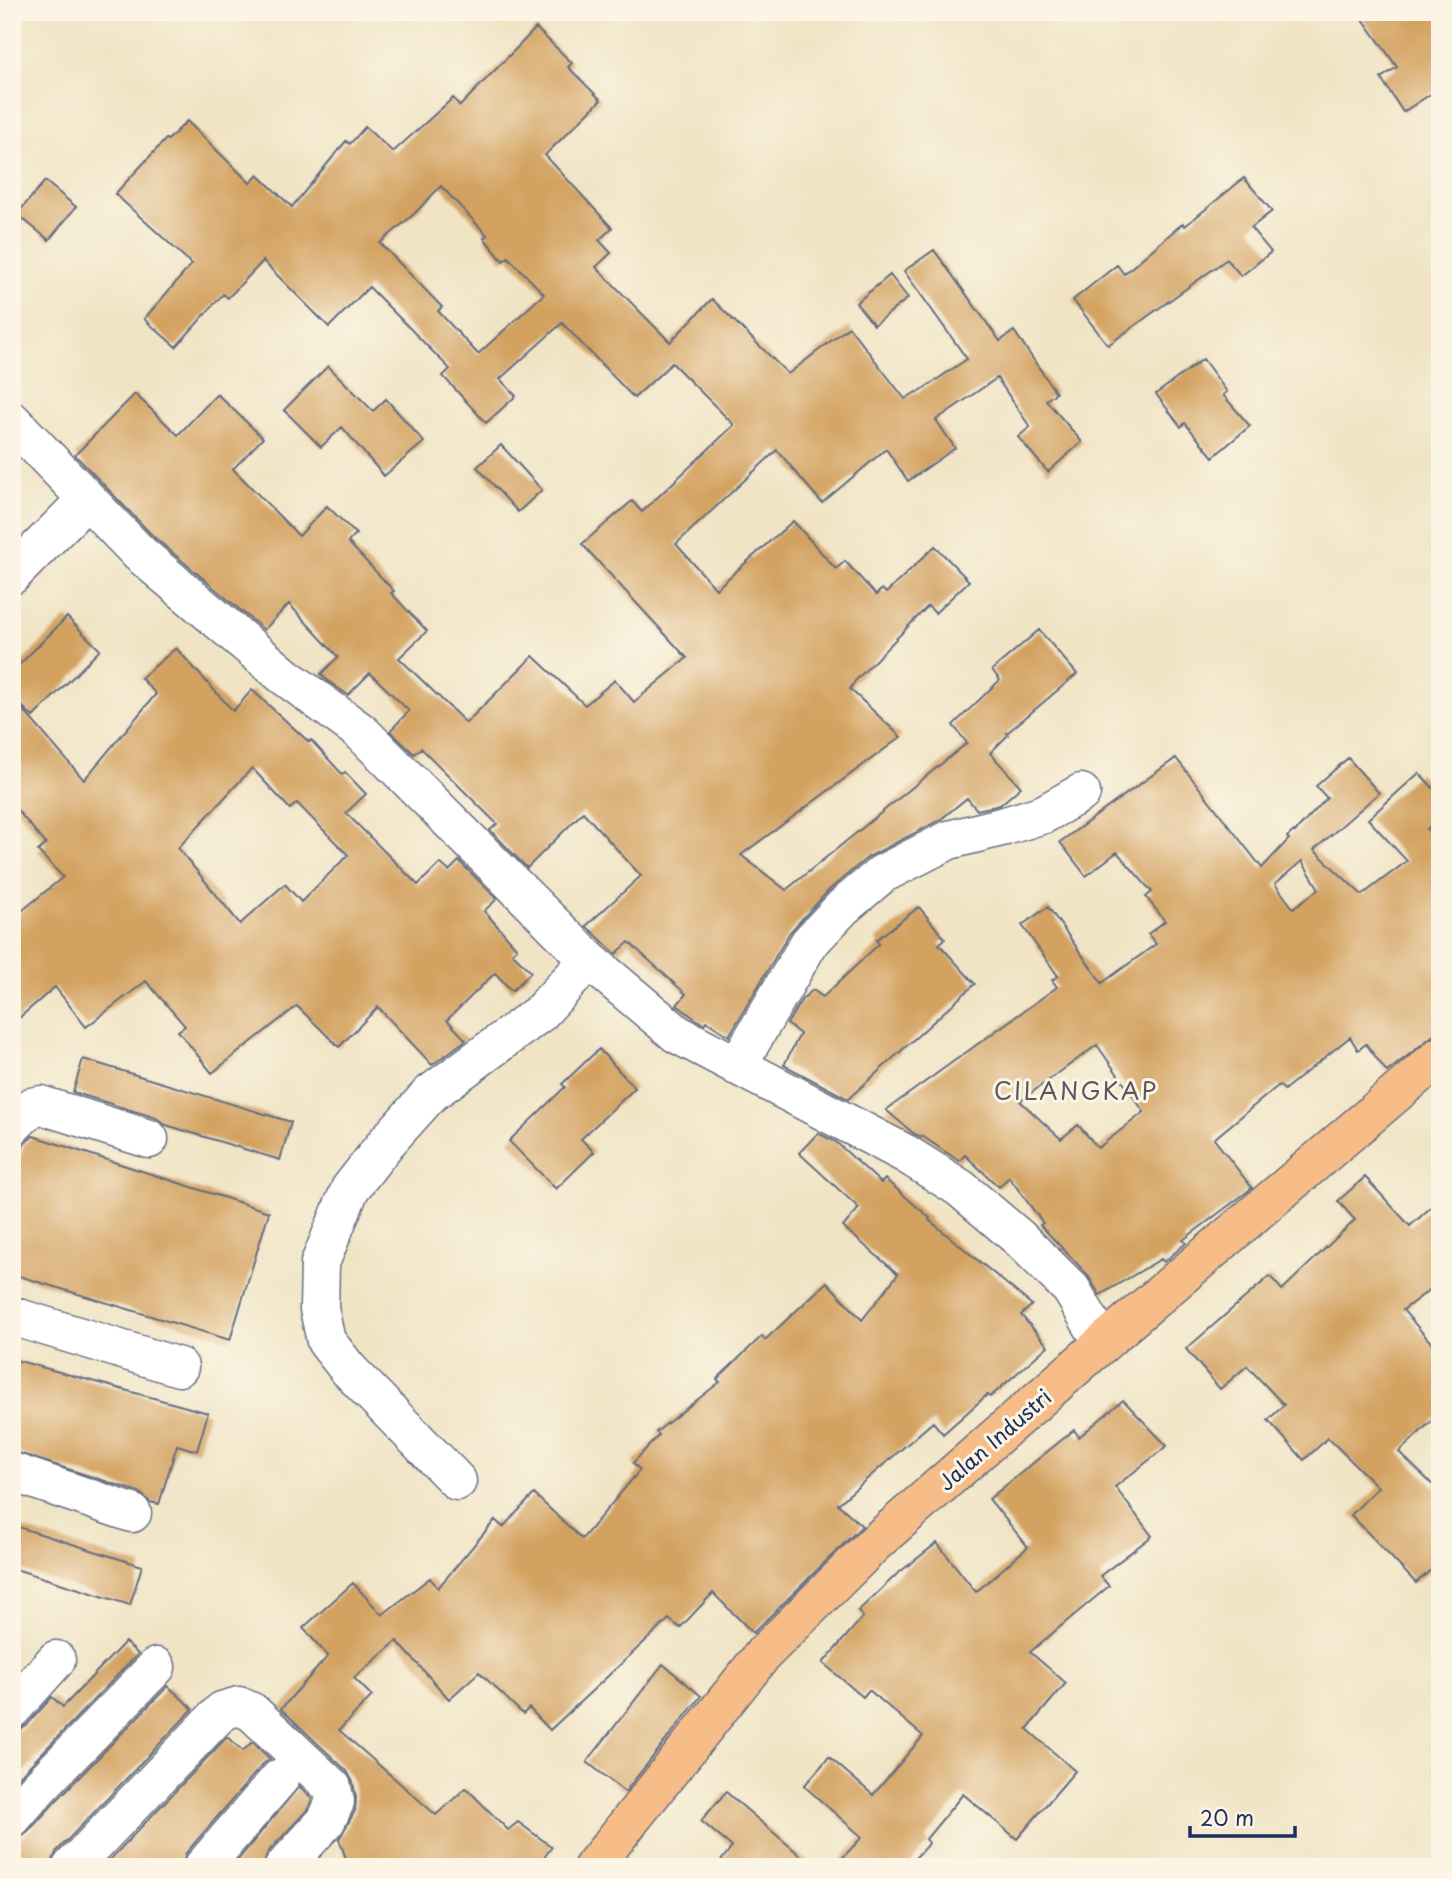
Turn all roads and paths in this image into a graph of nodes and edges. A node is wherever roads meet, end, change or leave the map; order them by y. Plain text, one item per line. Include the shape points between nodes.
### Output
1 (12, 421) edge
2 (86, 500) junction
3 (12, 575) edge
4 (1081, 793) dead end
5 (589, 960) junction
6 (1440, 1055) edge
7 (737, 1066) junction
8 (12, 1126) edge
9 (149, 1139) dead end
10 (12, 1316) edge
11 (1103, 1343) junction
12 (179, 1367) dead end
13 (12, 1472) edge
14 (457, 1481) dead end
15 (132, 1513) dead end
16 (56, 1660) dead end
17 (156, 1667) dead end
18 (12, 1709) edge
19 (280, 1778) dead end
20 (12, 1818) edge
21 (72, 1867) edge
22 (203, 1867) edge
23 (284, 1867) edge
24 (593, 1867) edge

1 - 2 street
2 - 3 street
2 - 5 street via 139,553 284,675 361,732
4 - 7 street via 1044,814 948,840 882,874 809,943
5 - 7 street via 677,1034
5 - 14 street via 540,1013 430,1094 394,1133 350,1189 320,1263 318,1310 326,1341
6 - 11 main road, Jalan Industri
7 - 11 street via 906,1154 960,1188 1071,1289
8 - 9 street via 31,1107 41,1105
10 - 12 street
11 - 24 main road, Jalan Industri via 876,1542 764,1653
13 - 15 street
16 - 18 street
17 - 20 street
19 - 22 street
21 - 23 street via 222,1710 239,1706 252,1712 332,1787 335,1802 326,1821

